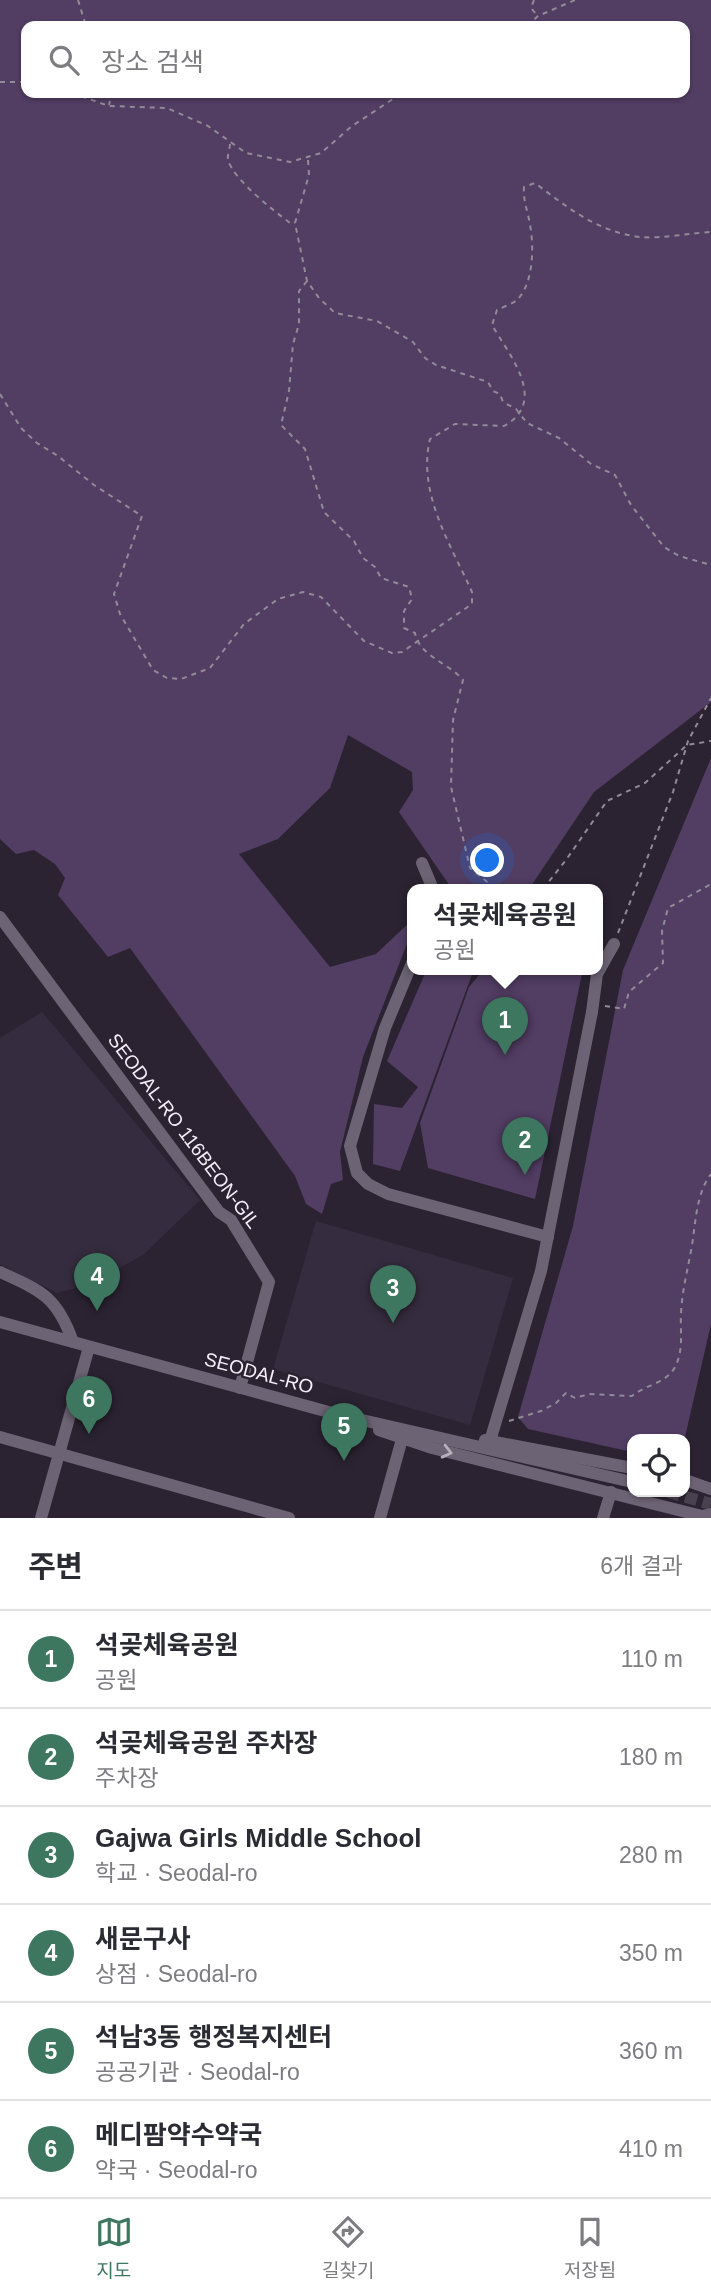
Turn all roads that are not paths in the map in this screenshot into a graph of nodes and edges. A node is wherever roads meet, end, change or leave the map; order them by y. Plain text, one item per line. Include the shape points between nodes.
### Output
1 (422, 863) dead end
2 (431, 884) edge
3 (0, 917) edge
4 (614, 944) road end
5 (603, 963) edge
6 (407, 975) edge
7 (597, 975) edge
8 (548, 1237) junction
9 (0, 1272) edge
10 (0, 1322) edge
11 (73, 1342) junction
12 (89, 1347) junction
13 (240, 1388) junction
14 (336, 1414) junction
15 (491, 1435) junction
16 (0, 1437) edge
17 (402, 1439) junction
18 (59, 1453) junction
19 (627, 1467) edge
20 (627, 1481) edge
21 (690, 1482) edge
22 (711, 1489) edge
23 (611, 1492) junction
24 (642, 1497) edge
25 (635, 1499) junction
26 (711, 1514) edge
27 (41, 1518) edge
28 (289, 1518) edge
29 (380, 1518) edge
30 (603, 1518) edge

1 - 2 street
3 - 13 street, SEODAL-RO 116BEON-GIL via 219,1212 231,1220 269,1282
4 - 5 street
6 - 8 street via 384,1028 350,1146 357,1173 388,1194
7 - 8 street
8 - 15 street via 523,1338
9 - 11 street via 50,1298 63,1313
10 - 11 street, SEODAL-RO
11 - 12 street, SEODAL-RO
12 - 13 street, SEODAL-RO
12 - 18 street
13 - 14 street, SEODAL-RO
14 - 15 street
14 - 17 street
14 - 20 street, SEODAL-RO
15 - 19 street
16 - 18 street
17 -> 23 street
17 - 29 street
18 - 27 street
18 - 28 street
21 - 22 street
23 - 25 street
23 - 30 street
24 - 25 street
25 - 26 street via 702,1516

